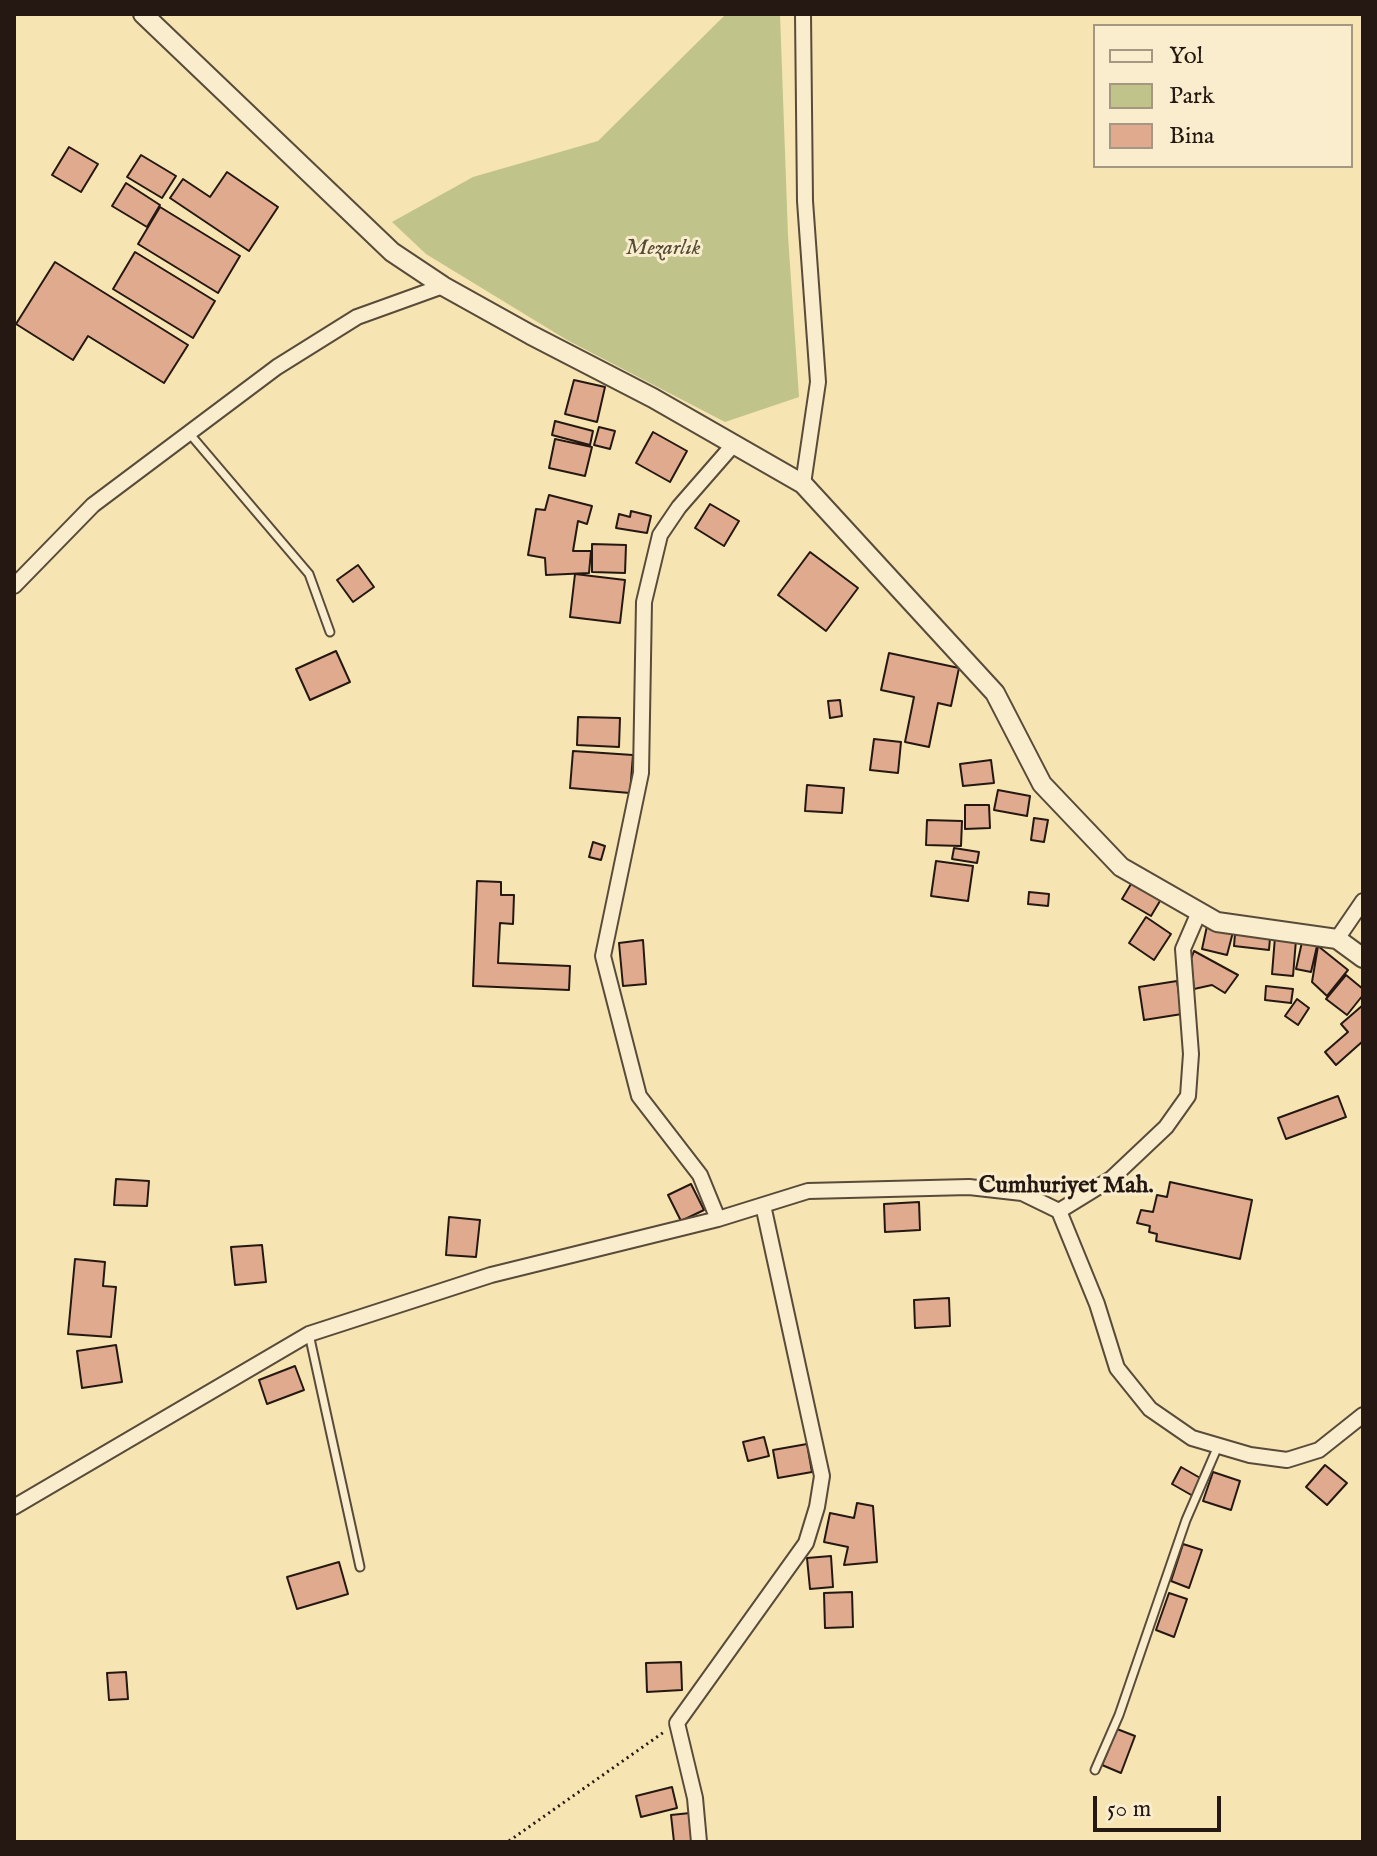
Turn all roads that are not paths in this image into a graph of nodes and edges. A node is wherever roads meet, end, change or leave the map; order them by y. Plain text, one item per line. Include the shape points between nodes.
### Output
1 (143, 14) edge
2 (803, 14) edge
3 (443, 286) junction
4 (189, 433) junction
5 (734, 444) junction
6 (803, 484) junction
7 (14, 586) edge
8 (330, 632) dead end
9 (1363, 901) edge
10 (1199, 912) junction
11 (1337, 939) junction
12 (1363, 958) edge
13 (763, 1205) junction
14 (1059, 1211) junction
15 (718, 1219) junction
16 (309, 1334) junction
17 (1363, 1415) edge
18 (1218, 1446) junction
19 (14, 1507) edge
20 (360, 1567) dead end
21 (1095, 1770) dead end
22 (699, 1842) edge

1 - 3 street via 392,252
2 - 6 street via 805,201 818,382
3 - 4 street via 357,317 277,367
3 - 5 street
4 - 7 street via 93,505
4 - 8 lane via 309,574
5 - 6 street
5 - 15 street via 660,535 644,602 641,773 603,956 639,1096 700,1175
6 - 10 street via 995,693 1042,784 1121,867
9 - 11 street
10 - 11 street via 1217,922
10 - 14 street via 1183,949 1191,1054 1188,1096 1166,1127 1111,1179
11 - 12 street
13 - 14 street via 808,1191 969,1187 1022,1193
13 - 15 street
13 - 22 street via 822,1476 806,1543 677,1723 695,1798
14 - 18 street via 1117,1368 1150,1409 1192,1438
15 - 16 street via 491,1275
16 - 19 street
16 - 20 lane
17 - 18 street via 1319,1450 1287,1460
18 - 21 lane

